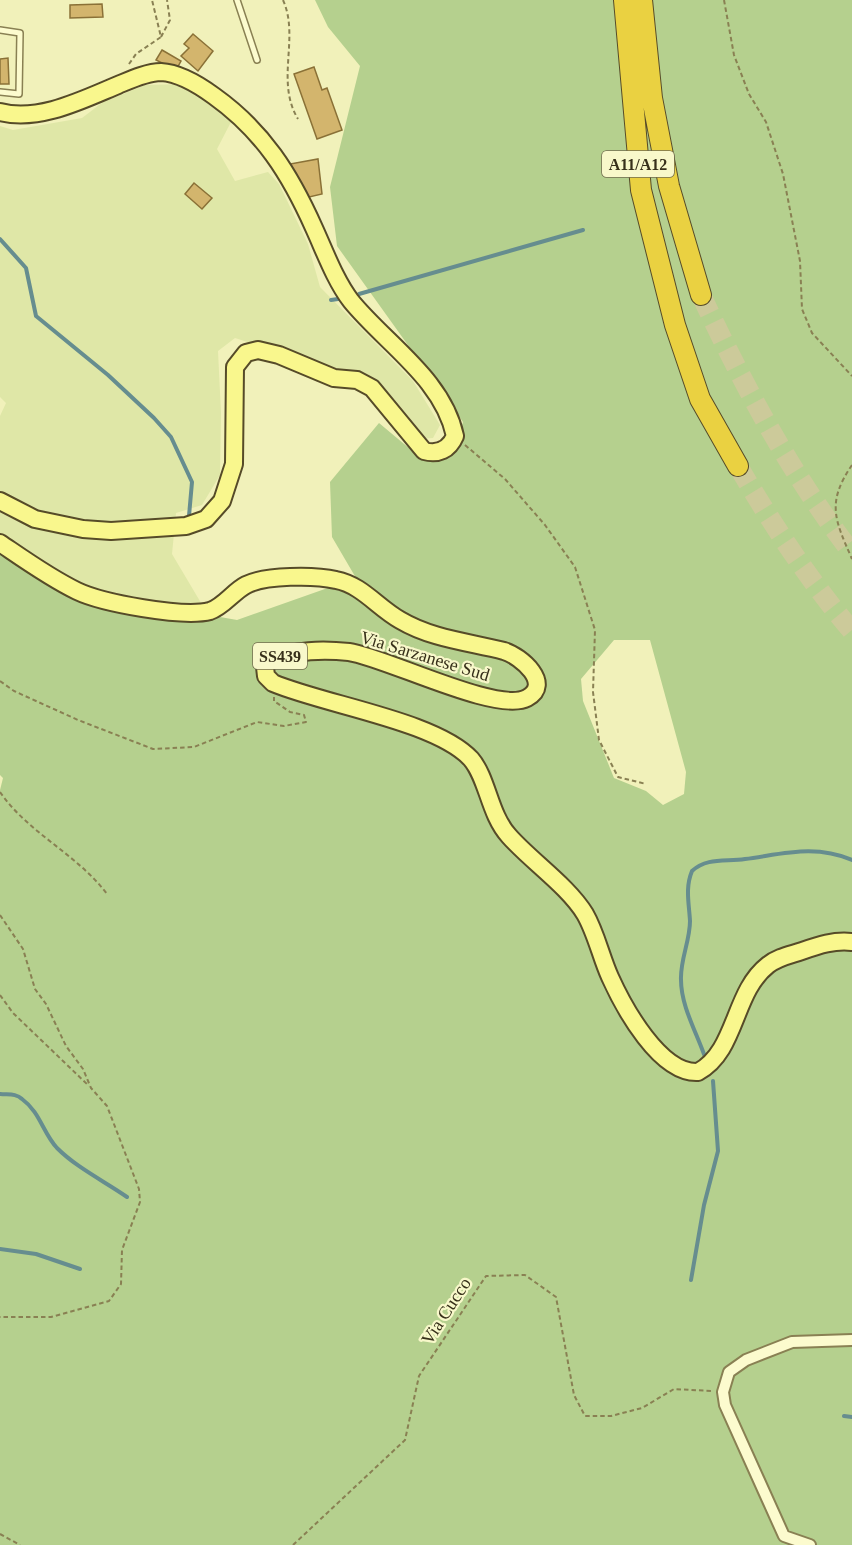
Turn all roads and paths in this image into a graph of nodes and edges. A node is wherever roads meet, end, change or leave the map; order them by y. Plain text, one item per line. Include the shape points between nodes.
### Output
1 (152, 0) edge
2 (167, 0) edge
3 (237, 0) edge
4 (284, 0) edge
5 (624, 0) edge
6 (642, 0) edge
7 (724, 0) edge
8 (0, 30) edge
9 (161, 37) junction
10 (257, 60) dead end
11 (123, 83) junction
12 (0, 92) edge
13 (0, 112) edge
14 (298, 119) dead end
15 (701, 295) tunnel mouth
16 (852, 376) edge
17 (455, 436) junction
18 (852, 465) edge
19 (738, 466) tunnel mouth
20 (0, 501) edge
21 (0, 543) edge
22 (852, 559) edge
23 (0, 681) edge
24 (284, 687) junction
25 (646, 783) dead end
26 (0, 792) edge
27 (107, 894) dead end
28 (0, 915) edge
29 (852, 942) edge
30 (0, 995) edge
31 (91, 1088) junction
32 (0, 1317) edge
33 (852, 1340) edge
34 (723, 1392) junction
35 (0, 1534) edge
36 (20, 1545) edge
37 (293, 1545) edge
38 (810, 1545) edge

1 - 9 path
2 - 9 path via 170,20
3 - 10 lane
4 - 14 path via 289,22 286,83
5 - 19 highway, A11/A12 via 641,190 675,325 700,399
6 - 15 highway, A11/A12 via 651,98 669,186
7 - 16 path via 734,55 749,94 766,122 783,174 800,261 802,309 812,333
8 - 12 lane via 20,33 19,94
9 - 11 path via 136,54
11 - 13 main road via 43,112
11 - 17 main road via 161,72 194,82 267,142 351,300 426,383 447,414
17 - 20 main road via 447,449 424,451 372,388 258,350 246,353 235,367 234,464 222,501 206,519 186,526 83,529 35,519
17 - 25 path via 505,479 575,567 595,630 593,692 599,740 618,777
18 - 22 path via 840,482 834,504 835,521
21 - 24 main road, Via Sarzanese Sud / SS439 via 79,592 191,615 213,610 247,584 268,578 335,579 359,588 400,621 420,630 518,657 535,675 537,686 531,696 521,701 505,700 434,682 351,652 302,650 269,660 265,667 266,676
23 - 24 path via 78,720 153,749 194,747 257,722 284,726 306,722 304,715 290,712 274,701
24 - 29 main road, Via Sarzanese Sud / SS439 via 447,740 472,761 506,834 585,913 611,978 641,1031 661,1055 681,1069 698,1072 711,1064 751,986 770,963 825,943
26 - 27 path via 12,810 91,873
28 - 31 path via 22,949 35,989
30 - 31 path via 13,1013
31 - 32 path via 107,1106 139,1189 140,1202 122,1250 121,1284 109,1301 51,1317
33 - 34 street via 792,1342 755,1356 729,1372
34 - 37 path, Via Cucco via 674,1389 642,1408 611,1416 585,1416 574,1395 556,1297 525,1275 486,1276 419,1376 405,1440
34 - 38 street via 739,1440 784,1536
35 - 36 path

